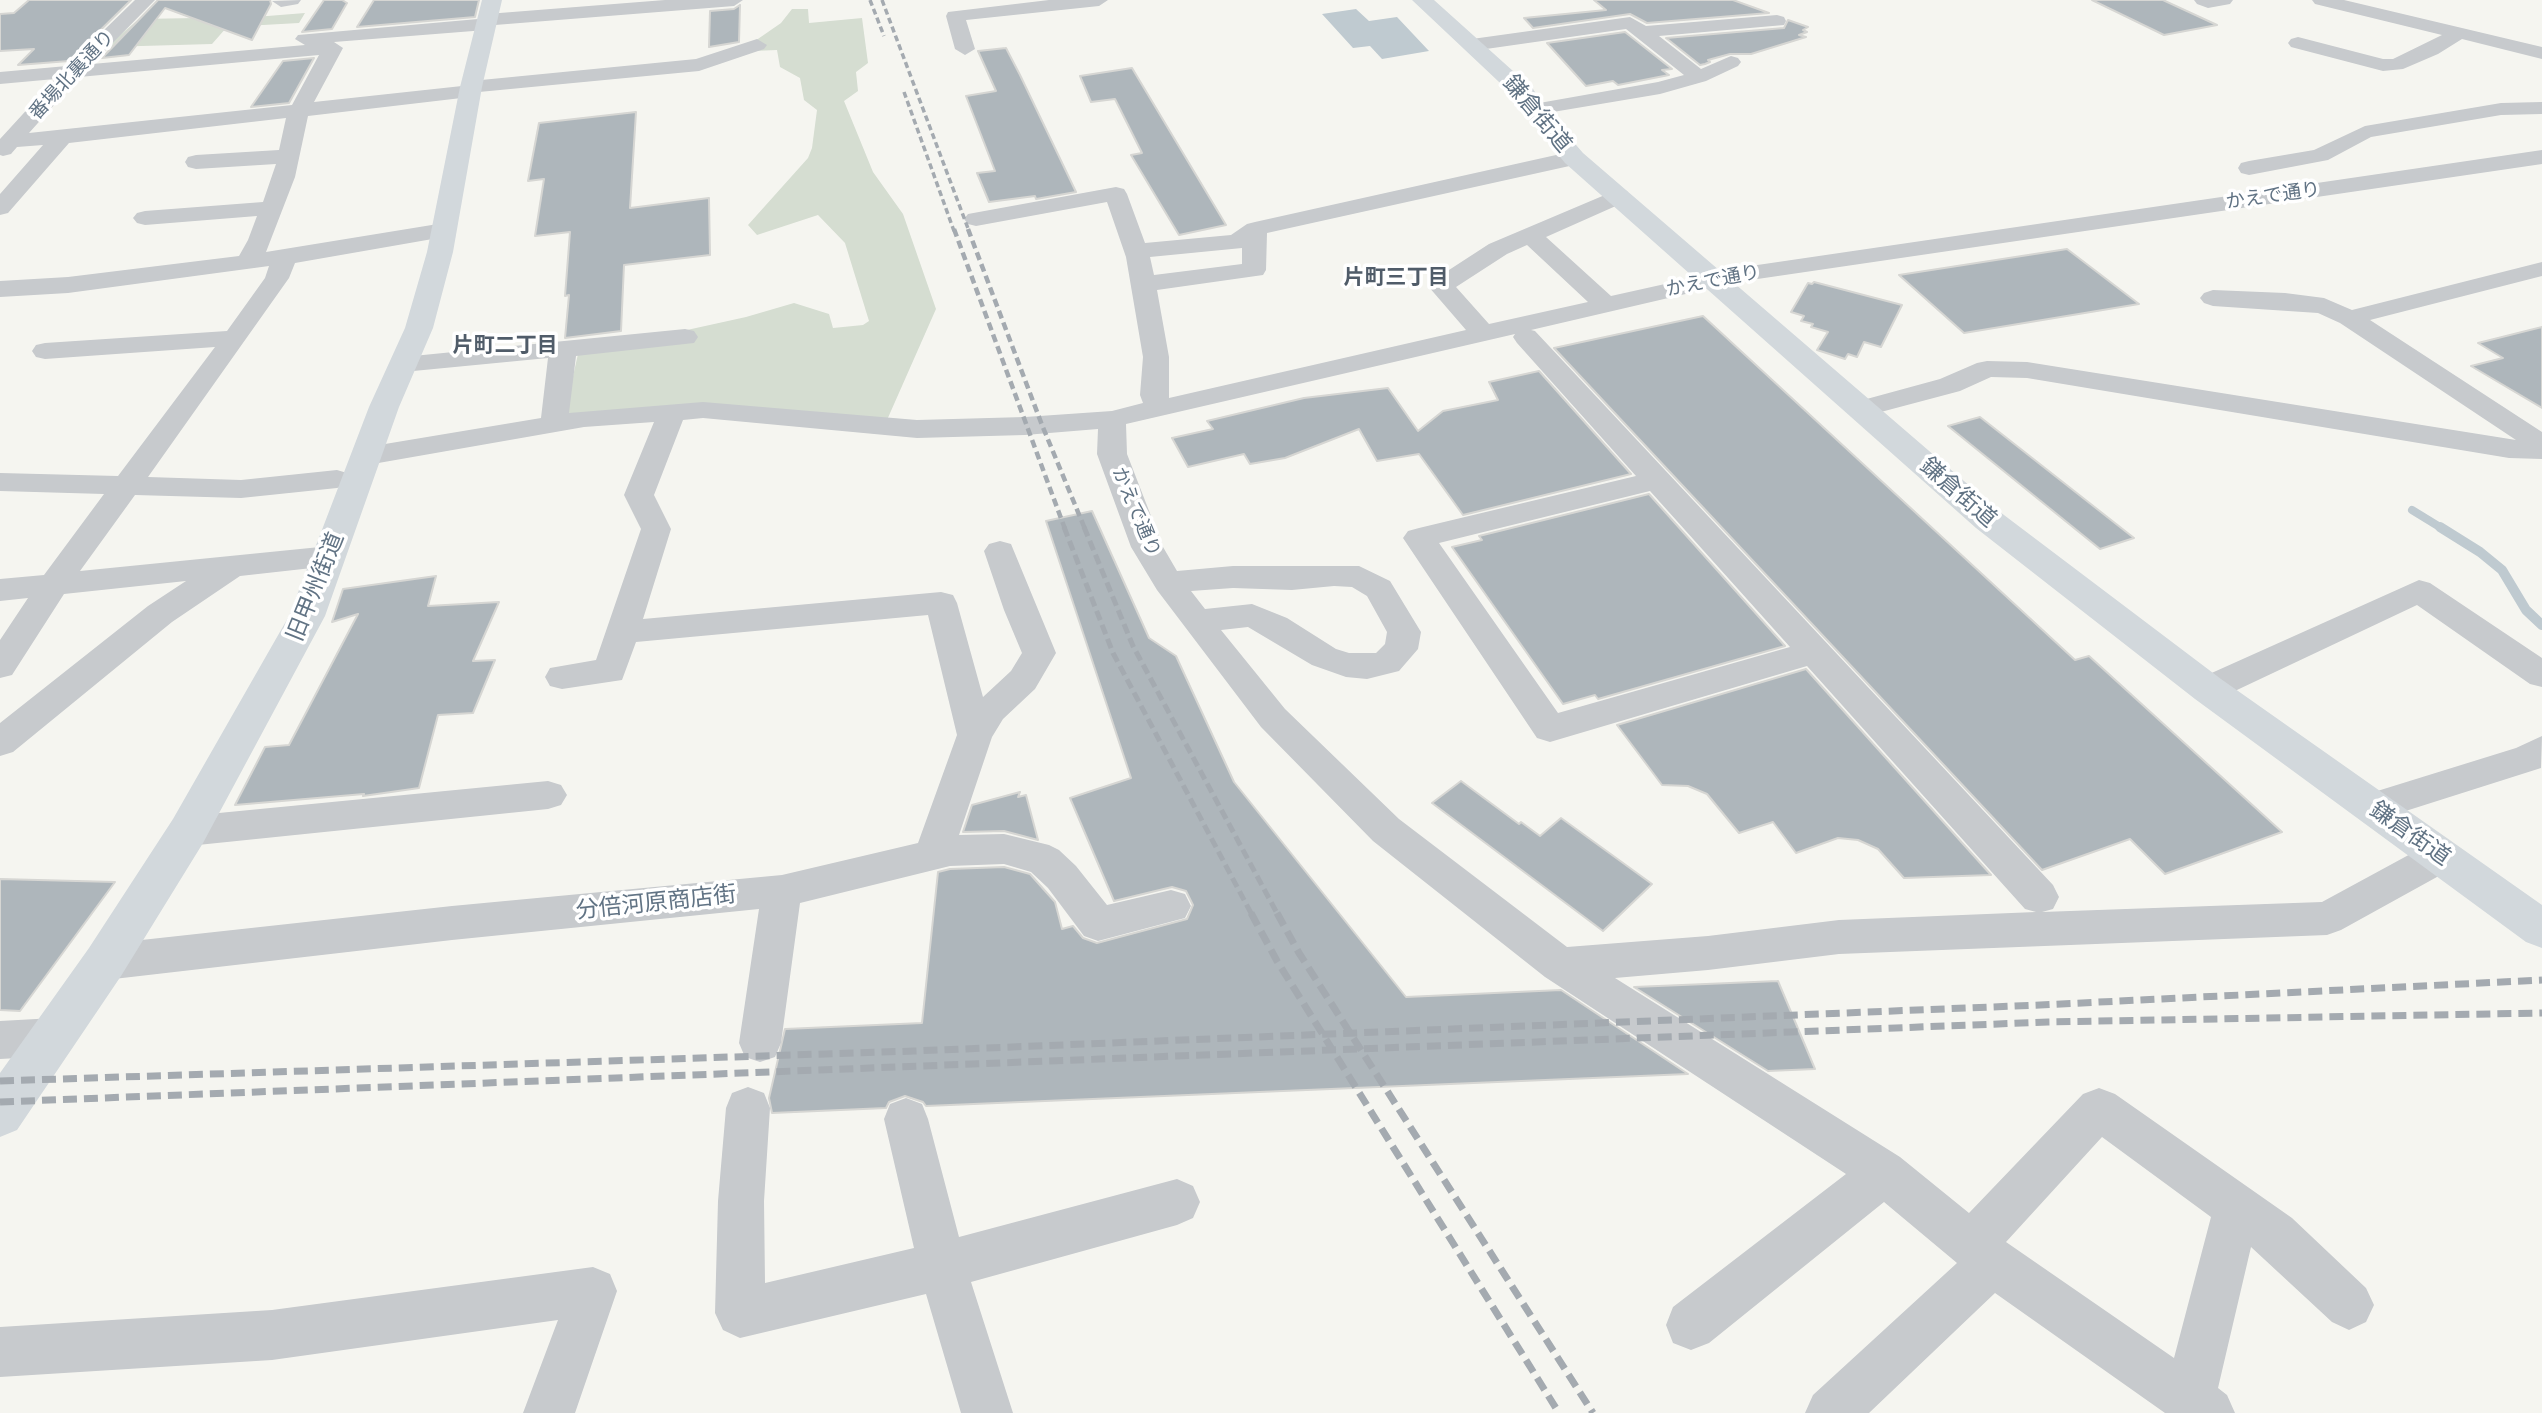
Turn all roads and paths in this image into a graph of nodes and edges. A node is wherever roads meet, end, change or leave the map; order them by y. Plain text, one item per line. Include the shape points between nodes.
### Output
1 (146, 0) edge
2 (292, 0) edge
3 (734, 0) edge
4 (1099, 0) edge
5 (1422, 0) edge
6 (2203, 0) edge
7 (2224, 0) edge
8 (2321, 0) edge
9 (281, 1) edge
10 (646, 3) edge
11 (489, 15) edge
12 (1777, 21) dead end
13 (1643, 32) junction
14 (2457, 34) junction
15 (2298, 43) dead end
16 (1472, 45) junction
17 (757, 46) dead end
18 (965, 49) dead end
19 (93, 50) junction
20 (62, 51) dead end
21 (2542, 53) edge
22 (183, 61) junction
23 (1731, 62) dead end
24 (72, 72) junction
25 (1699, 77) junction
26 (0, 78) edge
27 (166, 81) dead end
28 (471, 89) junction
29 (2542, 108) edge
30 (300, 109) junction
31 (1535, 109) junction
32 (62, 137) junction
33 (5, 146) edge
34 (290, 156) junction
35 (2542, 157) edge
36 (1574, 158) junction
37 (196, 162) dead end
38 (2249, 168) dead end
39 (1619, 196) junction
40 (0, 208) edge
41 (272, 208) junction
42 (145, 218) dead end
43 (976, 219) dead end
44 (1255, 229) junction
45 (444, 230) junction
46 (1530, 235) junction
47 (1136, 251) junction
48 (285, 257) junction
49 (247, 262) junction
50 (2542, 269) edge
51 (1715, 279) junction
52 (1143, 284) junction
53 (0, 289) edge
54 (2213, 298) dead end
55 (1605, 304) junction
56 (2349, 317) junction
57 (1483, 333) junction
58 (685, 337) dead end
59 (1526, 337) dead end
60 (235, 338) junction
61 (563, 349) junction
62 (46, 351) dead end
63 (403, 364) junction
64 (1862, 409) junction
65 (1159, 410) junction
66 (672, 413) junction
67 (1112, 419) junction
68 (554, 424) junction
69 (2542, 448) edge
70 (352, 467) junction
71 (1658, 480) junction
72 (0, 482) edge
73 (126, 485) junction
74 (1000, 551) dead end
75 (330, 556) junction
76 (233, 566) junction
77 (1292, 579) junction
78 (1168, 582) junction
79 (54, 584) junction
80 (0, 590) edge
81 (1195, 621) junction
82 (1275, 626) junction
83 (625, 632) junction
84 (1815, 652) junction
85 (0, 666) edge
86 (2542, 675) edge
87 (562, 677) dead end
88 (2208, 689) junction
89 (975, 735) junction
90 (0, 743) edge
91 (2542, 750) edge
92 (548, 795) dead end
93 (2371, 807) junction
94 (188, 831) junction
95 (933, 855) junction
96 (2441, 856) junction
97 (782, 891) junction
98 (2039, 897) dead end
99 (1171, 906) dead end
100 (2542, 929) edge
101 (105, 962) junction
102 (1560, 965) junction
103 (54, 1037) junction
104 (0, 1040) edge
105 (760, 1043) dead end
106 (748, 1108) dead end
107 (0, 1114) edge
108 (906, 1119) dead end
109 (1884, 1173) junction
110 (1177, 1202) dead end
111 (2237, 1208) junction
112 (1983, 1252) junction
113 (942, 1266) junction
114 (2349, 1305) dead end
115 (1691, 1325) dead end
116 (0, 1352) edge
117 (2199, 1406) edge
118 (549, 1413) edge
119 (987, 1413) edge
120 (1831, 1413) edge

1 - 19 street, 番場北裏通り
2 - 9 street
3 - 10 street
4 - 18 street via 955,16
5 - 16 main road, 鎌倉街道
6 - 7 street
8 - 14 street
10 - 11 street
11 - 19 street via 172,50
11 - 28 main road, 旧甲州街道
12 - 13 street
13 - 16 street via 1630,23
13 - 25 street
14 - 15 street via 2396,65
14 - 21 street
16 - 31 main road, 鎌倉街道
17 - 28 street via 699,65
19 - 20 street
19 - 24 street, 番場北裏通り
22 - 24 street
22 - 27 street
22 - 30 street via 332,48
23 - 25 street
24 - 26 street
24 - 33 street, 番場北裏通り
25 - 31 street via 1623,96
28 - 30 street
28 - 45 main road, 旧甲州街道
29 - 38 street via 2501,109 2365,132 2320,155
30 - 32 street
30 - 34 street
31 - 36 main road, 鎌倉街道
32 - 33 street
32 - 40 street
34 - 37 street
34 - 41 street
35 - 51 street, かえで通り
36 - 39 main road, 鎌倉街道
36 - 44 street
39 - 46 street
39 - 51 main road, 鎌倉街道
41 - 42 street
41 - 49 street
43 - 47 street via 1116,194
44 - 47 street via 1237,242
44 - 52 street via 1254,270
45 - 48 street
45 - 63 main road, 旧甲州街道 via 419,328
46 - 55 street
46 - 57 street via 1498,249 1441,286
47 - 52 street
48 - 49 street
48 - 60 street via 277,278
49 - 53 street
50 - 56 street
51 - 55 street, かえで通り
51 - 64 main road, 鎌倉街道
52 - 65 street via 1156,356 1154,395
54 - 56 street via 2325,306
55 - 57 street, かえで通り
56 - 69 street
57 - 65 street, かえで通り
58 - 61 street
59 - 71 street
60 - 62 street
60 - 73 street
61 - 63 street
61 - 68 street
63 - 70 main road, 旧甲州街道
64 - 69 street via 1950,385 1987,369 2027,370 2509,449
64 - 88 main road, 鎌倉街道 via 1988,520
65 - 67 street, かえで通り
66 - 67 street via 725,411 917,429
66 - 68 street
66 - 83 street via 639,495 656,530
67 - 78 street, かえで通り via 1112,454 1147,547
68 - 70 street
70 - 73 street via 241,489
70 - 75 main road, 旧甲州街道
71 - 84 street
71 - 84 street via 1419,538 1550,729
72 - 73 street
73 - 79 street
74 - 89 street via 1039,653 1023,680 991,710
75 - 76 street
75 - 94 main road, 旧甲州街道 via 298,636
76 - 79 street
76 - 90 street via 160,614
77 - 78 street
77 - 82 street via 1274,598
77 - 82 street via 1359,577 1379,589 1404,632 1401,649 1387,662 1367,667 1346,664 1324,657
78 - 81 street, かえで通り
79 - 80 street
79 - 85 street
81 - 82 street via 1252,615
81 - 102 street, かえで通り via 1273,718 1377,822
83 - 87 street via 610,671
83 - 89 street via 940,603
84 - 98 street
86 - 88 street via 2419,591
88 - 93 main road, 鎌倉街道
89 - 95 street
91 - 93 street
92 - 94 street
93 - 96 main road, 鎌倉街道
94 - 101 main road, 旧甲州街道
95 - 97 street, 分倍河原商店街
95 - 99 street, 分倍河原商店街 via 1004,849 1035,856 1062,877 1098,924
96 - 100 main road, 鎌倉街道
96 - 102 street via 2328,918 1839,937
97 - 101 street, 分倍河原商店街
97 - 105 street
101 - 103 main road, 旧甲州街道
102 - 109 street, かえで通り
103 - 104 street
103 - 107 main road, 旧甲州街道
106 - 113 street via 740,1313
108 - 113 street
109 - 112 street, かえで通り
109 - 115 street
110 - 113 street
111 - 112 street via 2099,1109
111 - 114 street via 2275,1236
111 - 117 street
112 - 117 street, かえで通り
112 - 120 street
113 - 119 street
116 - 118 street via 272,1335 593,1291

